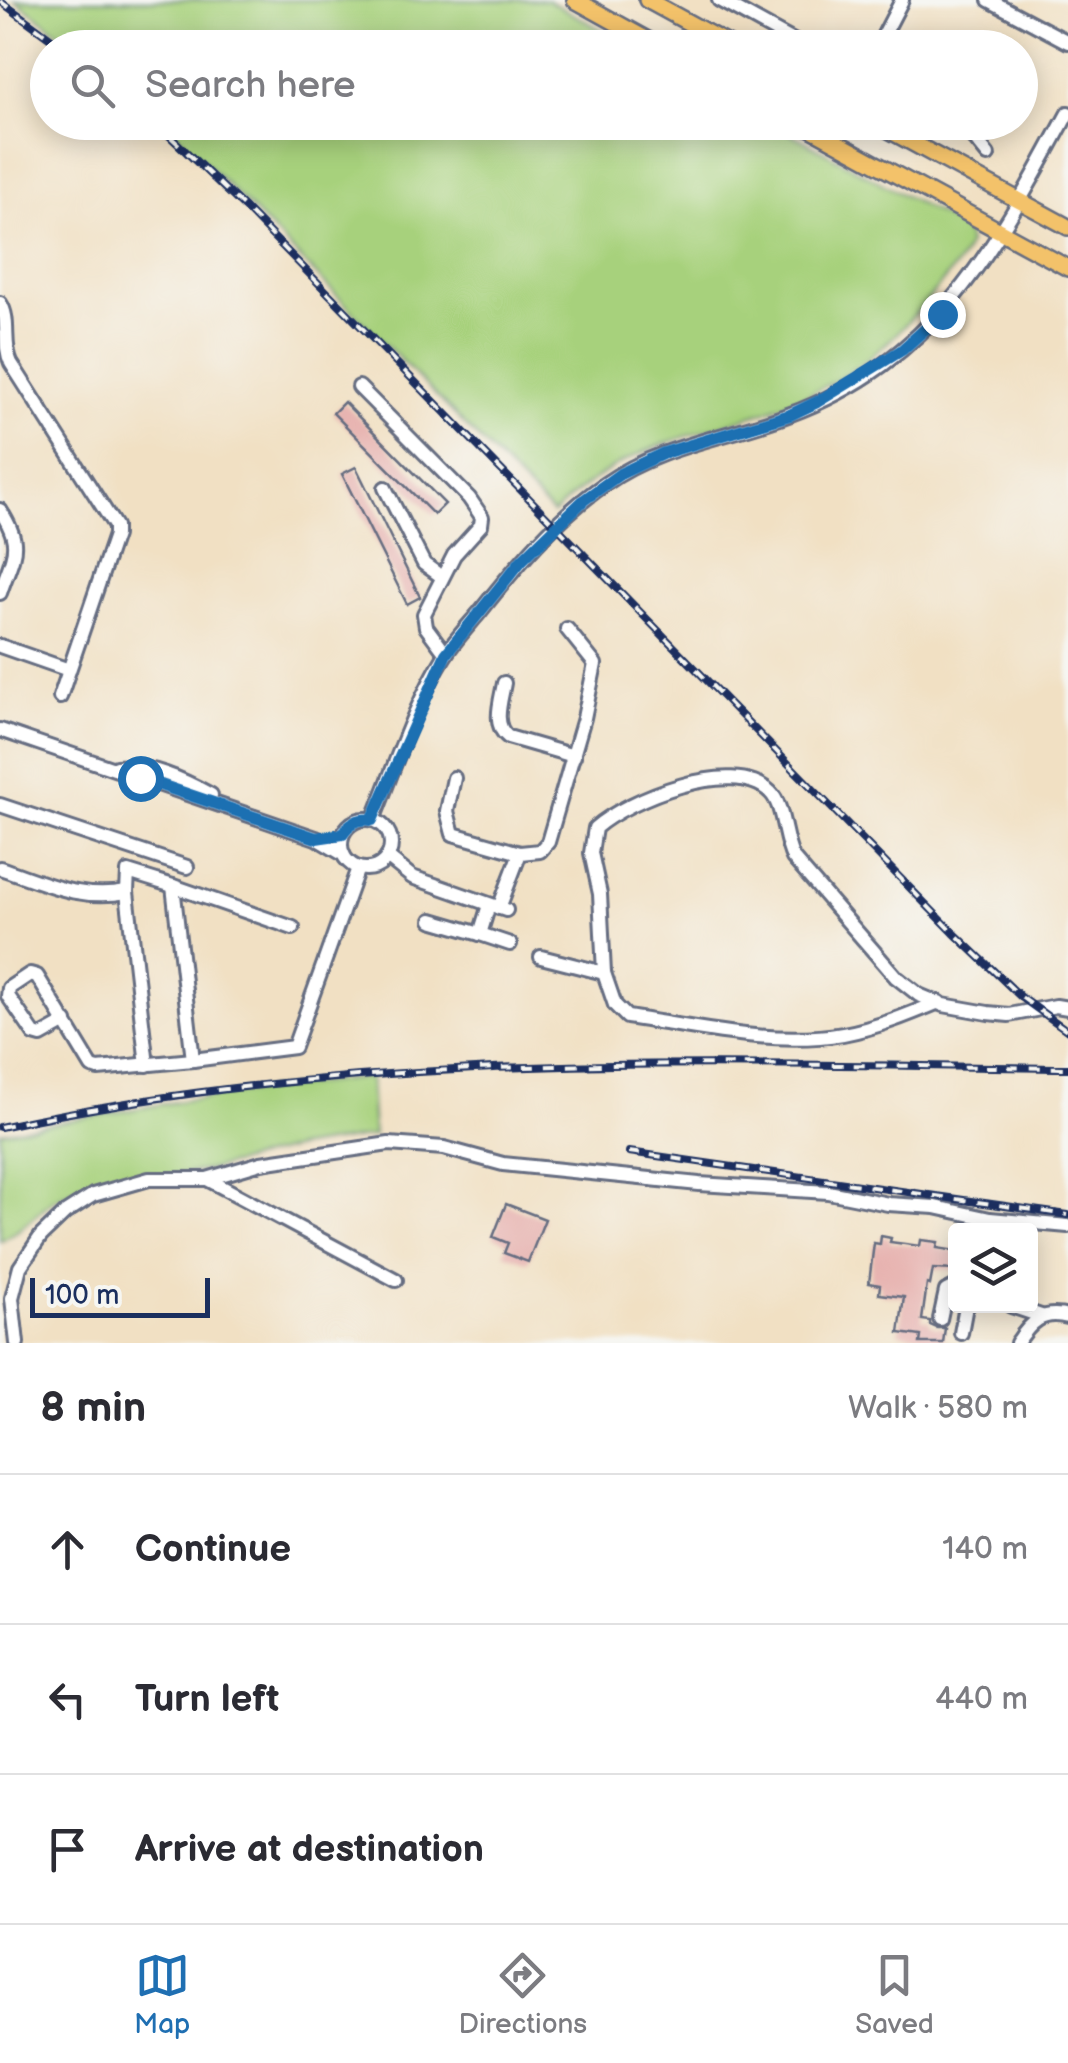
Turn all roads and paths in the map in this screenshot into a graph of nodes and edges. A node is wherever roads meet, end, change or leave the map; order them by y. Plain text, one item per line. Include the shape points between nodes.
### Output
1 (647, 0) edge
2 (719, 0) edge
3 (902, 0) edge
4 (989, 0) edge
5 (583, 2) edge
6 (631, 30) edge
7 (702, 30) edge
8 (773, 30) edge
9 (886, 30) edge
10 (1068, 42) edge
11 (1068, 113) edge
12 (833, 140) edge
13 (907, 140) edge
14 (976, 140) edge
15 (988, 155) dead end
16 (1020, 202) junction
17 (1068, 227) edge
18 (1002, 233) junction
19 (1068, 268) edge
20 (0, 303) edge
21 (359, 387) dead end
22 (386, 488) dead end
23 (0, 510) edge
24 (442, 577) junction
25 (0, 593) edge
26 (566, 629) dead end
27 (0, 646) edge
28 (446, 654) junction
29 (69, 670) junction
30 (504, 682) dead end
31 (60, 698) dead end
32 (0, 730) edge
33 (574, 756) junction
34 (454, 778) dead end
35 (0, 805) edge
36 (372, 820) junction
37 (343, 834) junction
38 (316, 838) junction
39 (135, 850) junction
40 (520, 853) junction
41 (343, 854) junction
42 (387, 857) junction
43 (187, 867) dead end
44 (0, 868) edge
45 (358, 868) junction
46 (128, 872) junction
47 (173, 886) junction
48 (127, 892) junction
49 (498, 908) junction
50 (432, 920) dead end
51 (292, 928) dead end
52 (480, 934) junction
53 (510, 944) dead end
54 (542, 957) dead end
55 (604, 973) junction
56 (939, 1002) junction
57 (1068, 1008) edge
58 (66, 1022) junction
59 (193, 1060) junction
60 (147, 1064) junction
61 (206, 1179) junction
62 (1068, 1226) edge
63 (396, 1280) dead end
64 (948, 1290) edge
65 (965, 1313) edge
66 (1032, 1313) edge
67 (1041, 1316) junction
68 (1068, 1317) edge
69 (940, 1319) dead end
70 (962, 1333) dead end
71 (17, 1343) edge
72 (1017, 1343) edge

1 - 7 main road
2 - 8 street
3 - 9 street
4 - 10 street
5 - 6 main road
11 - 16 street
12 - 18 main road
13 - 16 main road
14 - 15 street
16 - 17 main road
16 - 18 street
18 - 19 main road
18 - 28 street via 942,314 874,369 790,415 664,453 594,492 521,561
20 - 29 street via 11,363 115,526
21 - 24 street via 481,512 481,525
22 - 24 street via 424,564
23 - 25 street via 16,543
24 - 28 street via 423,620
26 - 33 street via 595,670
27 - 29 street
28 - 36 street
29 - 31 street
30 - 33 street via 501,732
32 - 38 street
33 - 40 street via 548,842
34 - 40 street via 447,811 454,834
35 - 39 street
36 - 37 street via 354,822
36 - 42 street via 388,832
37 - 38 street
37 - 41 street
38 - 41 street
39 - 43 street
39 - 46 street
40 - 49 street
41 - 45 street
42 - 45 street
42 - 49 street via 412,877
44 - 48 street via 84,895
45 - 59 street via 294,1047
46 - 47 street
46 - 48 street
47 - 51 street
47 - 59 street
48 - 60 street
49 - 52 street
50 - 52 street
52 - 53 street
54 - 55 street
55 - 56 street via 615,1006 627,1018 765,1035 840,1034
55 - 56 street via 591,853 595,828 682,782 750,781 776,799 785,840 800,866 896,977
56 - 57 street via 1009,1015
58 - 58 street via 34,974 9,988 34,1034
58 - 60 street via 92,1066
59 - 60 street
61 - 62 street via 280,1159 389,1144 444,1148 503,1164 828,1192 990,1220
61 - 63 street
61 - 71 street via 116,1187 65,1213 20,1266 12,1298
64 - 69 street
65 - 70 street
66 - 67 street
67 - 68 street
67 - 72 street

